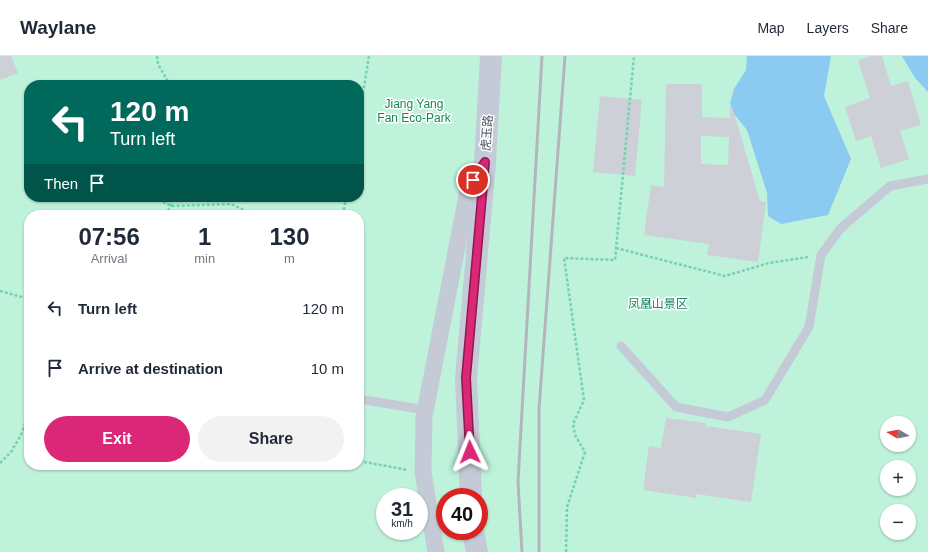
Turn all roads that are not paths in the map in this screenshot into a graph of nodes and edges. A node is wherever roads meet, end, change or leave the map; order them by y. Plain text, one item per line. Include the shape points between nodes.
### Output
1 (491, 56) edge
2 (485, 162) junction
3 (928, 179) edge
4 (621, 346) dead end
5 (364, 400) edge
6 (425, 410) junction
7 (471, 488) edge
8 (475, 540) edge
9 (436, 552) edge
10 (477, 552) edge

1 - 2 street, 虎玉路
2 - 6 street via 468,190
2 - 7 street, 虎玉路 via 466,378
3 - 4 lane via 890,186 841,228 820,255 808,327 765,400 728,418 676,407
5 - 6 lane
6 - 9 street via 423,472
8 - 10 street

